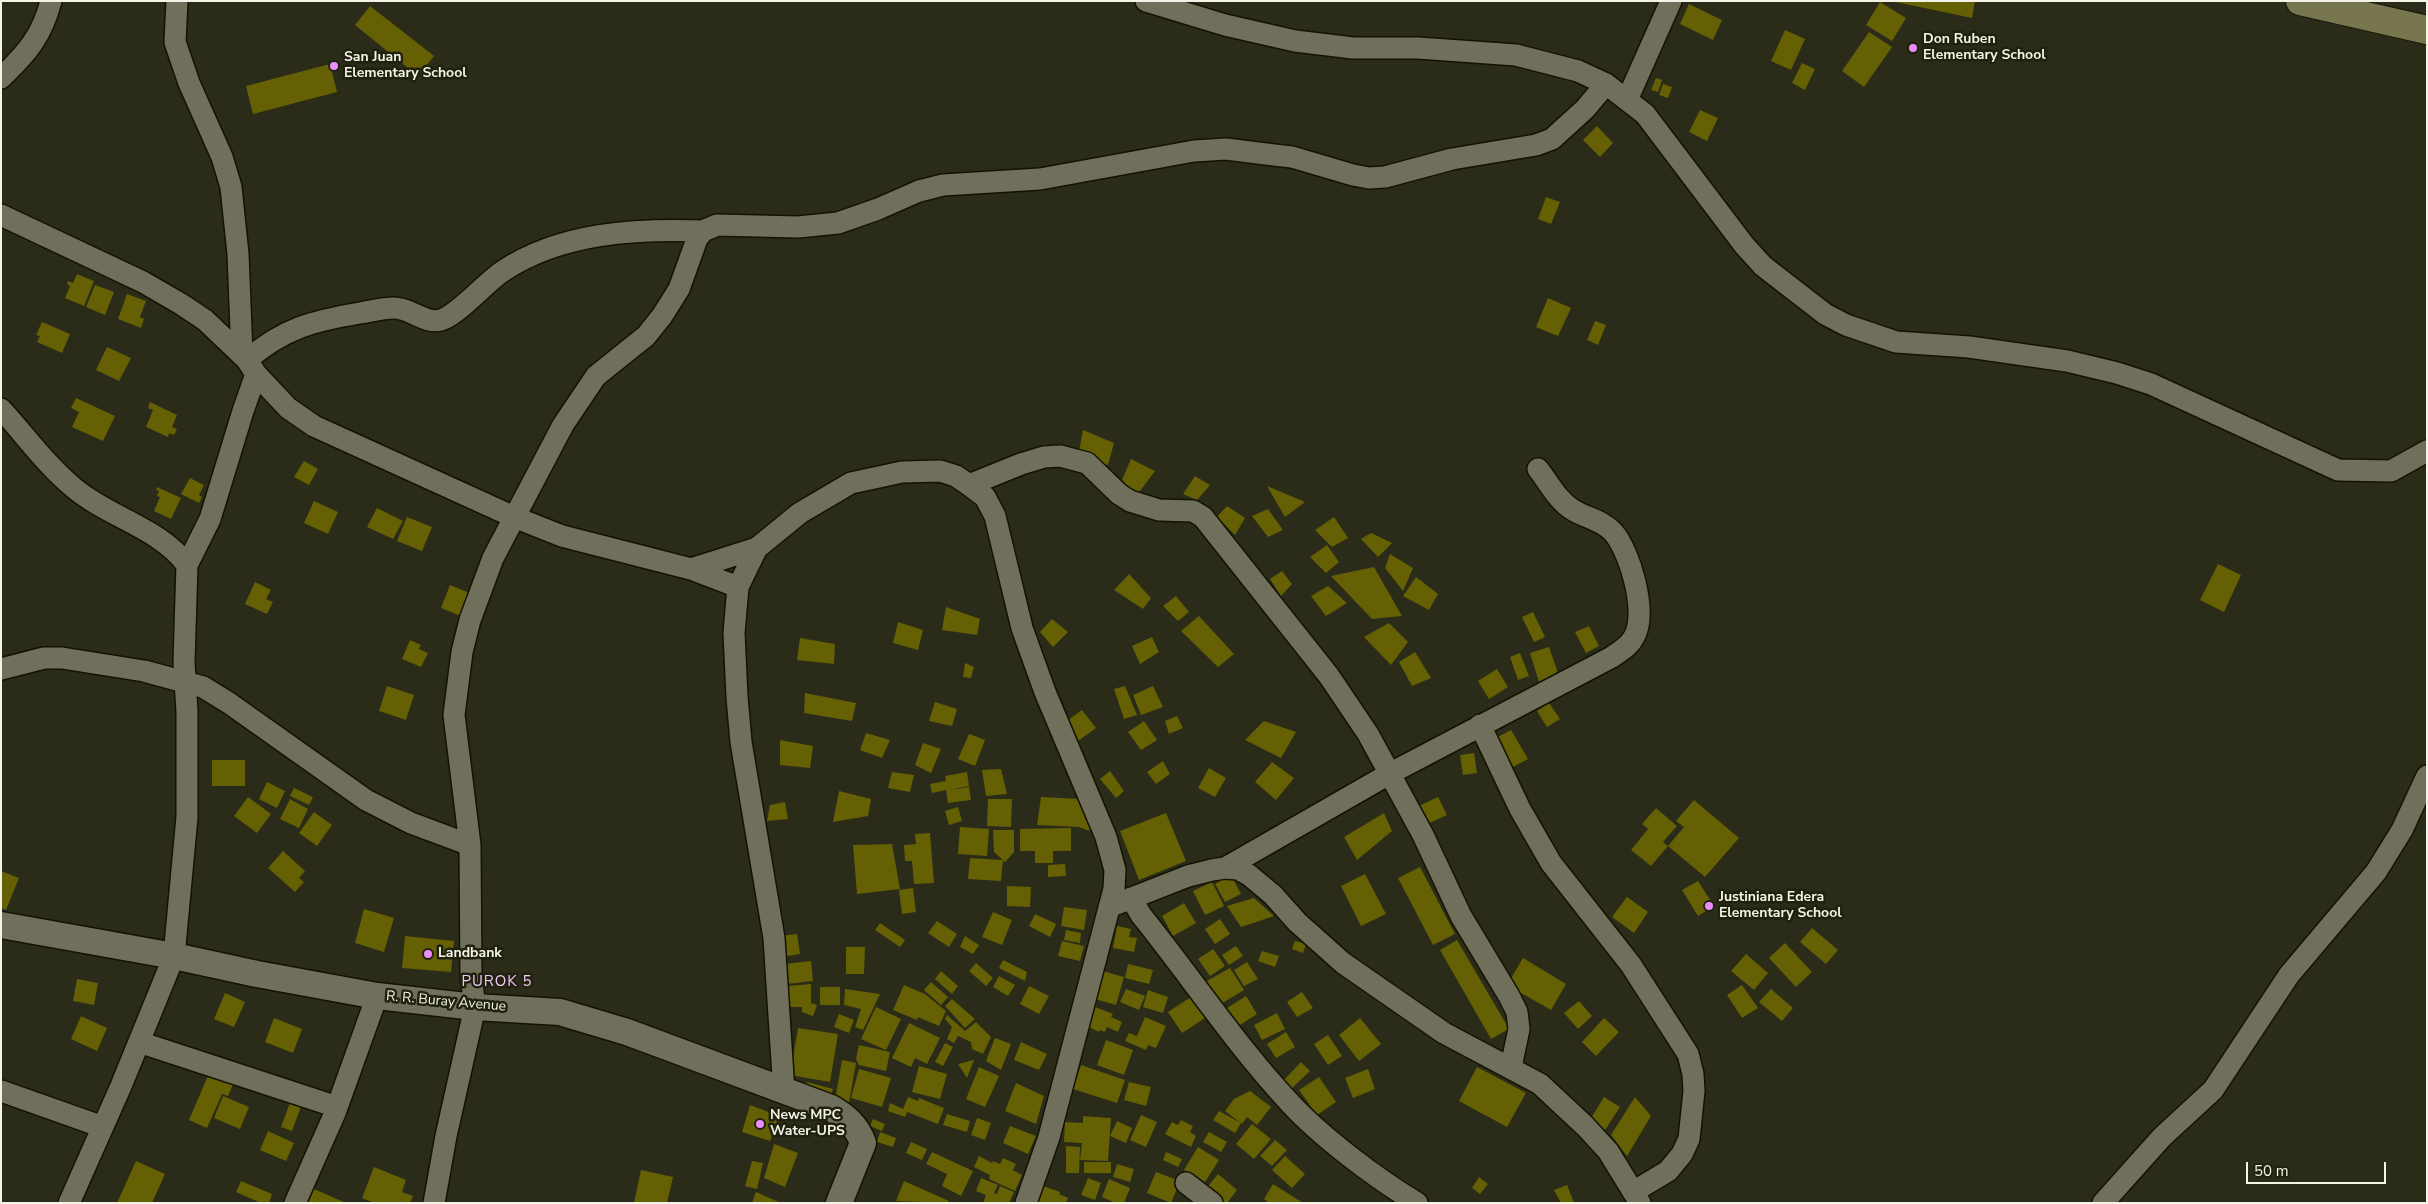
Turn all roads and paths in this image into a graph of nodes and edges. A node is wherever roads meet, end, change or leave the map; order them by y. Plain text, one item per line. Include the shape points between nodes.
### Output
1 (51, 1) edge
2 (177, 1) edge
3 (1146, 1) edge
4 (1671, 1) edge
5 (2300, 1) edge
6 (2427, 30) edge
7 (1, 78) edge
8 (1606, 84) junction
9 (1627, 100) junction
10 (1, 215) edge
11 (703, 231) junction
12 (249, 363) junction
13 (1, 409) edge
14 (2427, 451) edge
15 (1538, 469) dead end
16 (969, 485) junction
17 (514, 517) junction
18 (757, 548) junction
19 (188, 565) junction
20 (690, 569) junction
21 (738, 587) junction
22 (1, 669) edge
23 (185, 681) junction
24 (1480, 725) junction
25 (1390, 774) junction
26 (2427, 776) edge
27 (470, 845) junction
28 (1224, 868) junction
29 (1131, 898) junction
30 (1109, 906) junction
31 (1, 925) edge
32 (174, 956) junction
33 (377, 996) junction
34 (475, 1007) junction
35 (139, 1042) junction
36 (1511, 1067) junction
37 (1, 1091) edge
38 (784, 1092) junction
39 (337, 1107) junction
40 (103, 1127) junction
41 (1186, 1183) dead end
42 (1637, 1197) edge
43 (69, 1203) edge
44 (295, 1203) edge
45 (434, 1203) edge
46 (838, 1203) edge
47 (1026, 1203) edge
48 (1212, 1203) edge
49 (1417, 1203) edge
50 (2103, 1203) edge

1 - 7 street via 42,30
2 - 12 street via 175,42 231,186
3 - 8 street via 1225,25 1295,40 1353,48 1418,48 1516,55 1578,71
4 - 9 street
5 - 6 main road
8 - 9 street
8 - 11 street via 1585,109 1552,139 1536,145 1452,159 1385,177 1353,175 1292,157 1226,149 1194,151 1040,179 943,185 838,222 798,227 718,225
9 - 14 street via 1645,114 1763,266 1802,297 1846,325 1896,342 1969,347 2066,361 2117,373 2151,384 2338,470 2392,471
10 - 12 street via 143,282 181,304 205,320
11 - 12 street via 633,231 542,250 519,260 490,280 442,320 430,321 395,308 337,317 273,339
11 - 17 street via 671,303 646,336 607,365 580,397
12 - 17 street via 288,408 314,426
12 - 19 street via 240,418 210,519
13 - 19 street via 74,488 154,536
15 - 24 street via 1562,502 1603,524 1627,554 1637,597 1636,636 1612,657
16 - 18 street via 940,471 902,472 851,483 806,509
16 - 25 street via 1021,464 1060,456 1087,463 1130,501 1158,510 1193,511 1203,517 1329,676
16 - 30 street via 985,497 995,516 1030,653 1106,837 1114,870 1114,889
17 - 20 street via 562,536
17 - 27 street via 493,558 470,620 457,684 454,715
18 - 20 street
18 - 21 street
19 - 23 street
20 - 21 street
21 - 38 street via 734,633 737,697 744,761 774,938
22 - 23 street via 44,658 62,658
23 - 27 street via 214,694 366,800 411,823
23 - 32 street via 187,817
24 - 25 street
24 - 42 street via 1520,809 1551,863 1631,965 1688,1054 1694,1074 1689,1139 1668,1171
25 - 28 street
25 - 36 street via 1461,916 1517,1012 1519,1029
26 - 50 street via 2402,830 2376,872 2289,975 2212,1090 2162,1137
27 - 34 street
28 - 29 street via 1188,876
28 - 36 street via 1238,869 1260,884 1343,963 1444,1032
29 - 30 street
29 - 49 street via 1250,1056 1290,1103 1347,1152
30 - 47 street via 1049,1137
31 - 32 street, R. R. Buray Avenue
32 - 33 street, R. R. Buray Avenue
32 - 35 street
33 - 34 street, R. R. Buray Avenue
33 - 39 street
34 - 38 street, R. R. Buray Avenue via 560,1012 628,1032
34 - 45 street
35 - 39 street
35 - 40 street
36 - 42 street via 1540,1084 1585,1126 1608,1151
37 - 40 street
38 - 46 street, R. R. Buray Avenue via 844,1115 863,1143
39 - 44 street
40 - 43 street
41 - 48 street

